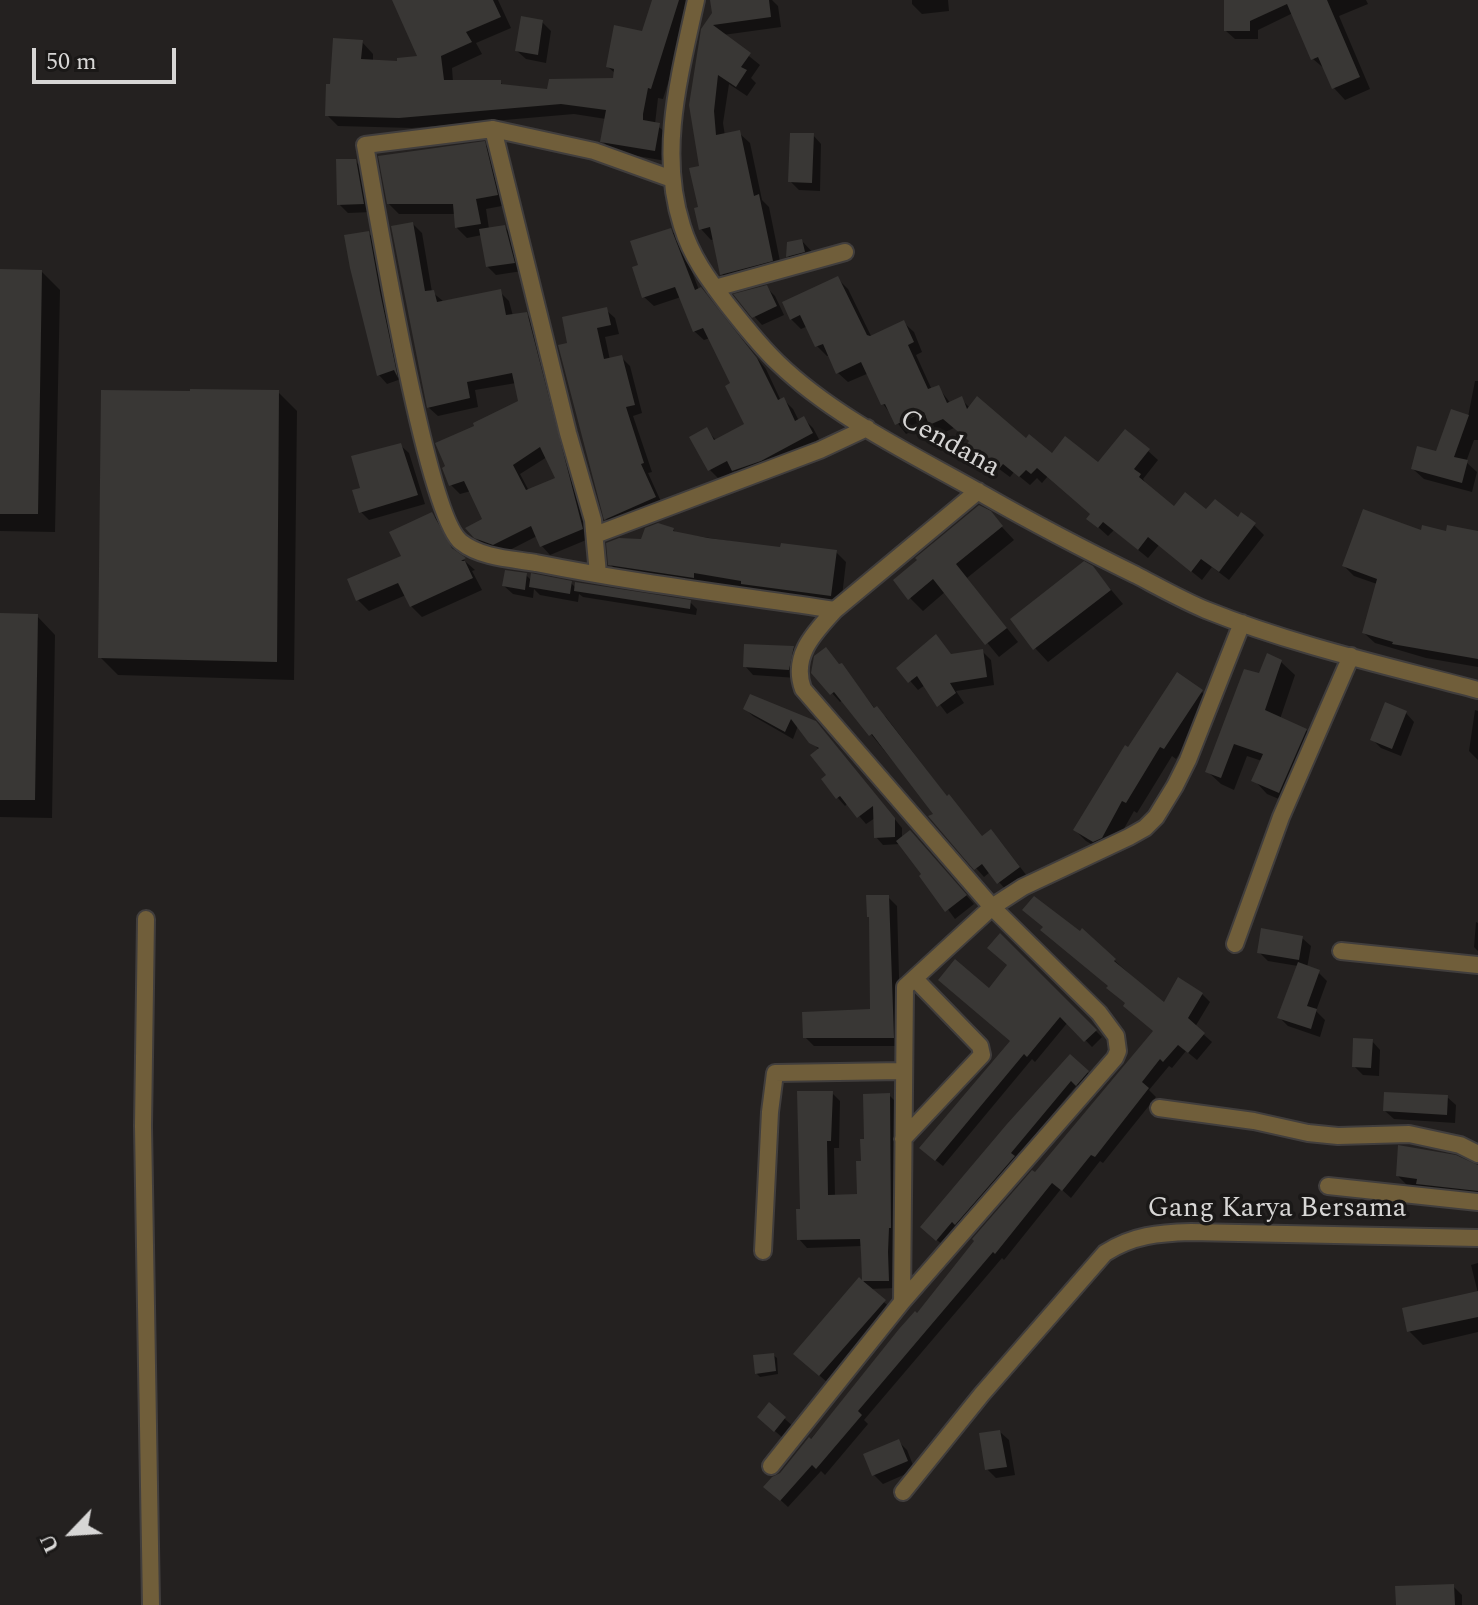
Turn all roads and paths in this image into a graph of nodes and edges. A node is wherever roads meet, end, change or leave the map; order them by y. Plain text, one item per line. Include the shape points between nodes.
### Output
1 (696, 0) edge
2 (493, 129) junction
3 (672, 179) junction
4 (845, 252) dead end
5 (715, 288) junction
6 (867, 428) junction
7 (978, 491) junction
8 (595, 535) junction
9 (598, 574) junction
10 (835, 610) junction
11 (1242, 623) junction
12 (1351, 656) junction
13 (1477, 687) edge
14 (992, 907) junction
15 (146, 919) dead end
16 (1235, 944) dead end
17 (1341, 951) dead end
18 (1478, 965) edge
19 (915, 979) junction
20 (902, 1071) junction
21 (1159, 1108) dead end
22 (903, 1139) junction
23 (1478, 1154) edge
24 (1328, 1186) dead end
25 (1478, 1202) edge
26 (1478, 1238) edge
27 (763, 1251) dead end
28 (902, 1302) junction
29 (771, 1466) dead end
30 (903, 1492) dead end
31 (151, 1605) edge

1 - 3 street, Cendana via 676,98
2 - 3 street via 594,151
2 - 8 street
2 - 9 street via 365,145 395,313 431,467 444,515 460,542 491,555
3 - 5 street, Cendana via 690,248
4 - 5 street
5 - 6 street, Cendana via 779,365
6 - 7 street, Cendana
6 - 8 street
7 - 10 street
7 - 11 street, Cendana via 1048,532
8 - 9 street
9 - 10 street
10 - 14 street via 801,654 803,689
11 - 12 street, Cendana
11 - 14 street via 1188,760 1156,817 1129,837
12 - 13 street, Cendana
12 - 16 street via 1281,817
14 - 19 street
14 - 28 street via 1099,1013 1116,1036 1118,1051
15 - 31 street via 143,1126
17 - 18 street
19 - 20 street via 904,990
19 - 22 street via 980,1046 982,1055
20 - 22 street
20 - 27 street via 775,1073
21 - 23 street via 1338,1136 1409,1134
22 - 28 street
24 - 25 street
26 - 30 street, Gang Karya Bersama via 1191,1232 1160,1233 1118,1245 1105,1253 982,1394
28 - 29 street

